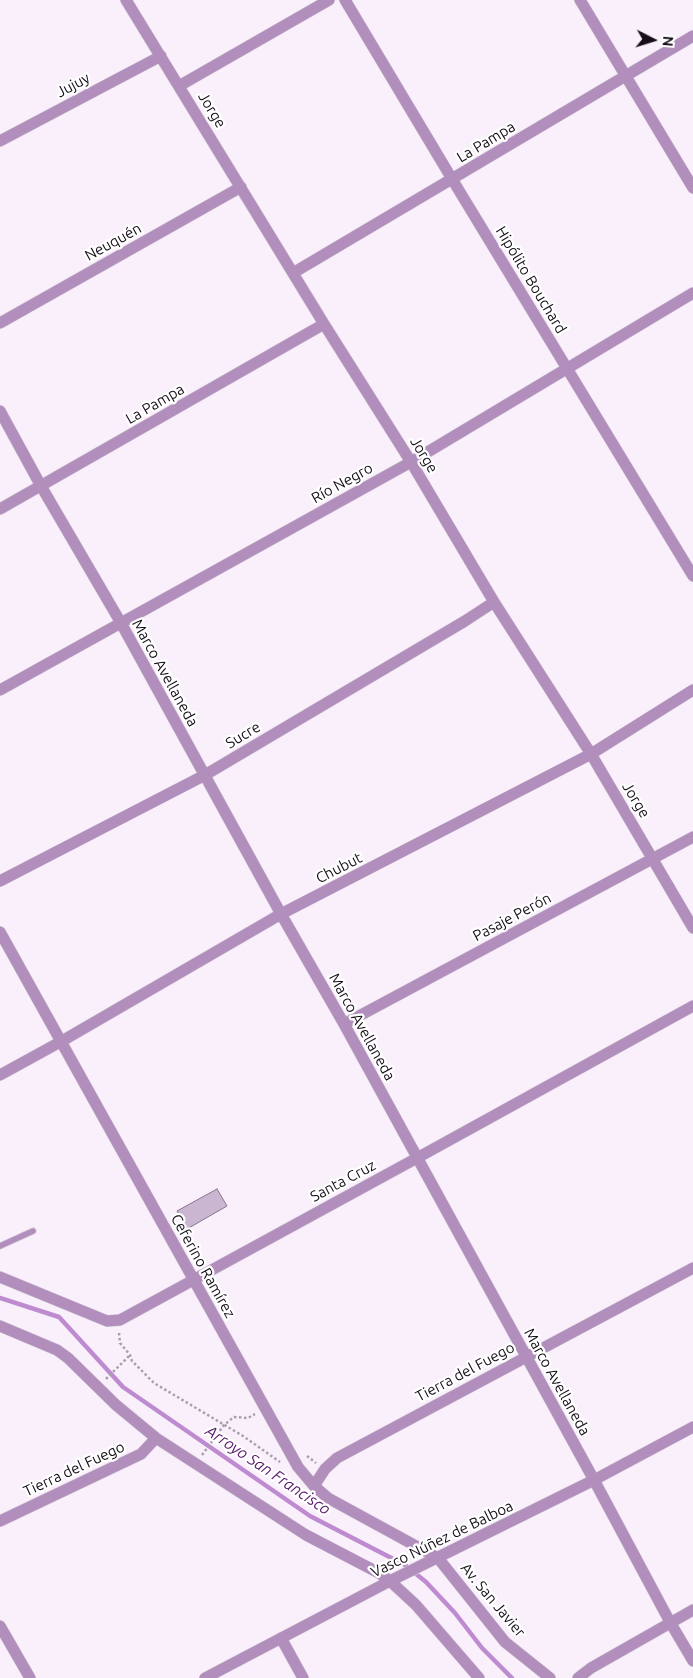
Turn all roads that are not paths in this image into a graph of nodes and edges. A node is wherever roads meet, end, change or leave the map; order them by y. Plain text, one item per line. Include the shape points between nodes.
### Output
1 (126, 0) edge
2 (329, 0) edge
3 (345, 0) edge
4 (580, 0) edge
5 (693, 36) edge
6 (161, 56) junction
7 (626, 75) junction
8 (179, 86) junction
9 (0, 142) edge
10 (452, 179) junction
11 (241, 187) junction
12 (693, 188) edge
13 (293, 273) junction
14 (693, 293) edge
15 (0, 323) edge
16 (324, 324) junction
17 (568, 368) junction
18 (0, 411) edge
19 (411, 462) junction
20 (42, 486) junction
21 (0, 509) edge
22 (693, 576) edge
23 (494, 602) junction
24 (120, 623) junction
25 (0, 690) edge
26 (693, 690) edge
27 (591, 754) junction
28 (205, 775) junction
29 (693, 837) edge
30 (653, 859) junction
31 (0, 881) edge
32 (281, 914) junction
33 (693, 928) edge
34 (0, 932) edge
35 (693, 1006) edge
36 (344, 1024) junction
37 (62, 1041) junction
38 (0, 1075) edge
39 (417, 1158) junction
40 (33, 1231) dead end
41 (0, 1246) edge
42 (693, 1268) edge
43 (0, 1277) edge
44 (193, 1280) junction
45 (0, 1326) edge
46 (526, 1357) junction
47 (693, 1426) edge
48 (156, 1438) junction
49 (594, 1480) junction
50 (314, 1486) junction
51 (0, 1521) edge
52 (433, 1560) junction
53 (390, 1581) junction
54 (693, 1610) edge
55 (670, 1622) junction
56 (0, 1626) edge
57 (281, 1638) junction
58 (693, 1661) edge
59 (30, 1678) edge
60 (205, 1678) edge
61 (303, 1678) edge
62 (479, 1678) edge
63 (550, 1678) edge
64 (578, 1678) edge

1 - 6 street, Jorge
2 - 8 street
3 - 10 street, Hipólito Bouchard
4 - 7 street
5 - 7 street, La Pampa
6 - 8 street, Jorge
6 - 9 street, Jujuy
7 - 10 street, La Pampa
7 - 12 street
8 - 11 street, Jorge
10 - 13 street, La Pampa
10 - 17 street, Hipólito Bouchard
11 - 13 street, Jorge
11 - 15 street, Neuquén
13 - 16 street, Jorge
14 - 17 street, Río Negro
16 - 19 street, Jorge
16 - 20 street, La Pampa
17 - 19 street, Río Negro
17 - 22 street, Hipólito Bouchard
18 - 20 street, Marco Avellaneda
19 - 23 street, Jorge
19 - 24 street, Río Negro
20 - 21 street, La Pampa
20 - 24 street, Marco Avellaneda
23 - 27 street, Jorge
23 - 28 street, Sucre
24 - 25 street, Río Negro
24 - 28 street, Marco Avellaneda
26 - 27 street, Chubut
27 - 30 street, Jorge
27 - 32 street, Chubut
28 - 31 street, Sucre
28 - 32 street, Marco Avellaneda
29 - 30 street, Pasaje Perón
30 - 33 street, Jorge
30 - 36 street, Pasaje Perón
32 - 36 street, Marco Avellaneda
32 - 37 street, Chubut
34 - 37 street, Ceferino Ramírez
35 - 39 street, Santa Cruz
36 - 39 street, Marco Avellaneda
37 - 38 street, Chubut
37 - 44 street, Ceferino Ramírez
39 - 44 street, Santa Cruz
39 - 46 street, Marco Avellaneda
40 - 41 lane
42 - 46 street, Tierra del Fuego
43 - 44 street, Santa Cruz via 107,1321 120,1320
44 - 50 street, Ceferino Ramírez via 298,1466
45 - 48 street via 57,1350
46 - 49 street, Marco Avellaneda
46 - 50 street, Tierra del Fuego via 337,1458
47 - 49 street, Vasco Núñez de Balboa
48 - 51 street, Tierra del Fuego via 141,1454
48 - 53 street via 306,1535
49 - 52 street, Vasco Núñez de Balboa
49 - 55 street, Marco Avellaneda
50 - 52 street, Ceferino Ramírez via 328,1498
52 - 53 street, Vasco Núñez de Balboa
52 - 63 street, Av. San Javier via 505,1642
53 - 57 street, Vasco Núñez de Balboa
53 - 62 street via 416,1605
54 - 55 street
55 - 58 street, Marco Avellaneda
55 - 64 street
56 - 59 street
57 - 60 street, Vasco Núñez de Balboa
57 - 61 street

